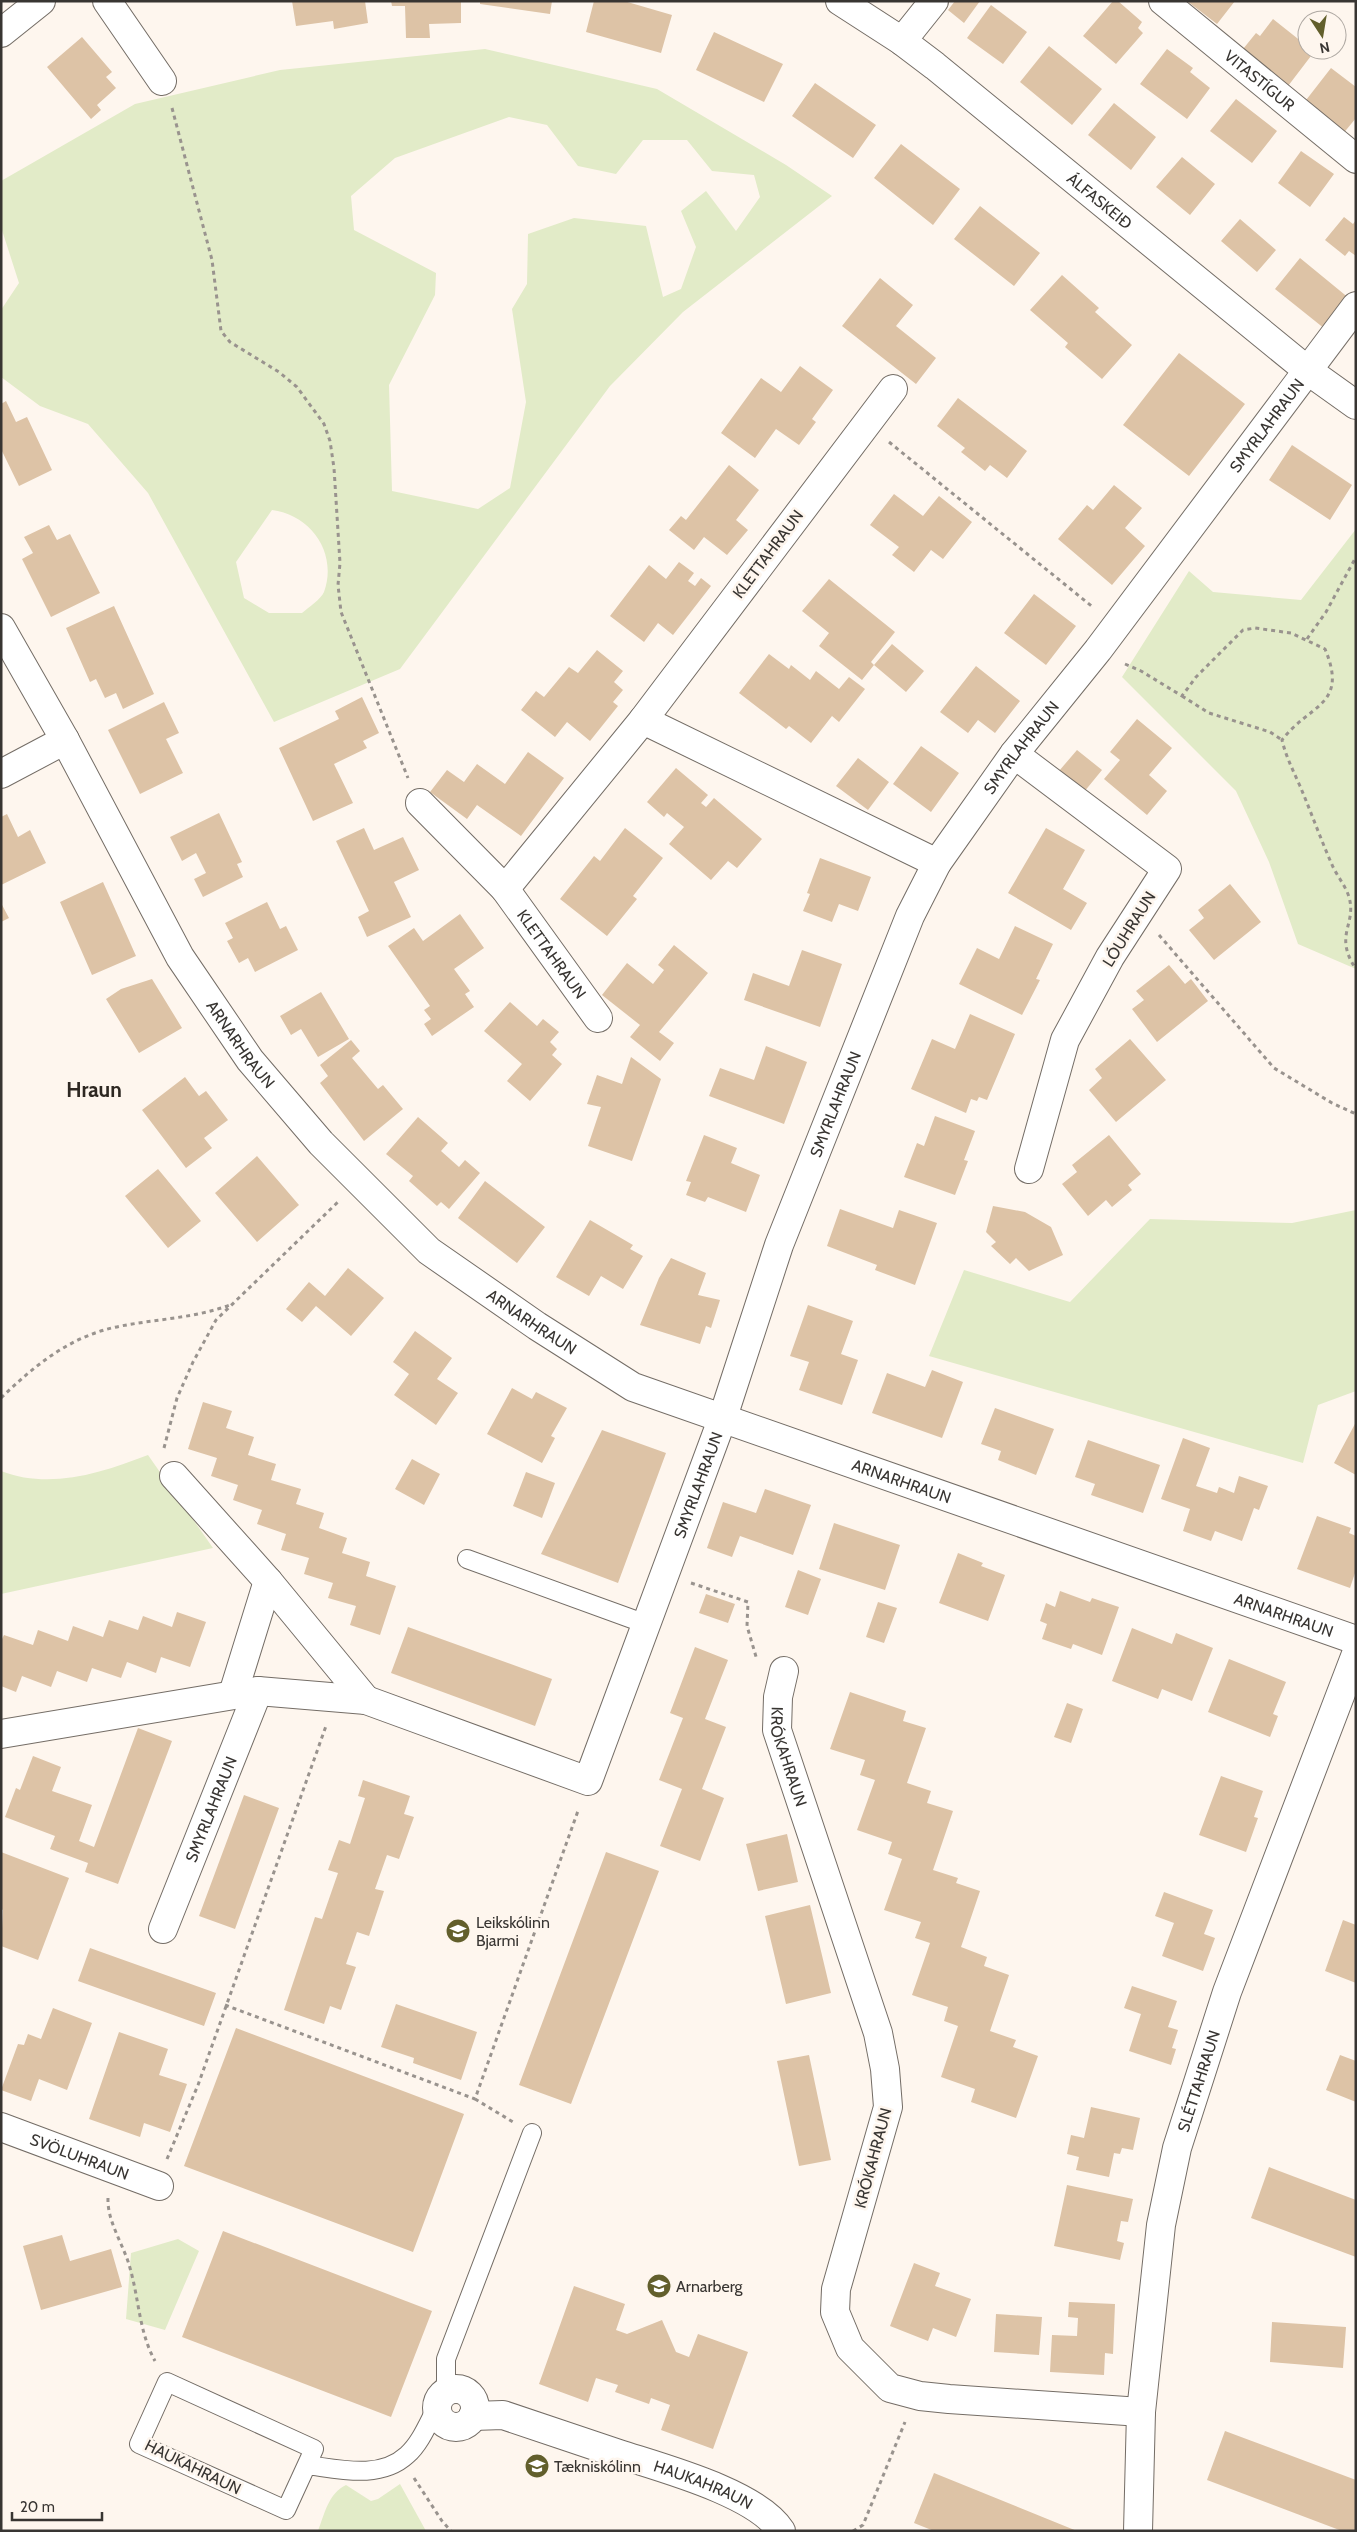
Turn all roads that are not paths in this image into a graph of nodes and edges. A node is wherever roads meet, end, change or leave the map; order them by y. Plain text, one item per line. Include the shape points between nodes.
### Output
1 (41, 1) edge
2 (107, 1) edge
3 (840, 1) edge
4 (934, 1) edge
5 (1163, 1) edge
6 (1, 33) edge
7 (902, 41) junction
8 (162, 81) road end
9 (1356, 159) edge
10 (1356, 306) edge
11 (1307, 370) junction
12 (893, 389) dead end
13 (1356, 405) edge
14 (1, 628) edge
15 (643, 720) junction
16 (65, 740) junction
17 (1014, 754) junction
18 (1, 774) edge
19 (420, 804) road end
20 (937, 863) junction
21 (505, 890) junction
22 (598, 1018) dead end
23 (1030, 1169) dead end
24 (723, 1417) junction
25 (174, 1476) road end
26 (467, 1559) dead end
27 (268, 1581) junction
28 (646, 1624) junction
29 (1356, 1640) edge
30 (1356, 1654) edge
31 (781, 1684) road end
32 (245, 1692) junction
33 (366, 1700) junction
34 (1, 1734) edge
35 (163, 1929) dead end
36 (1, 2127) edge
37 (532, 2133) road end
38 (159, 2186) road end
39 (442, 2398) junction
40 (1141, 2412) junction
41 (306, 2465) junction
42 (781, 2531) edge
43 (1138, 2531) edge

1 - 6 street
2 - 8 street
3 - 7 street, ÁLFASKEIÐ
4 - 7 street
5 - 9 street, VITASTÍGUR
7 - 11 street, ÁLFASKEIÐ
10 - 11 street, SMYRLAHRAUN
11 - 13 street, ÁLFASKEIÐ
11 - 17 street, SMYRLAHRAUN via 1116,625
12 - 15 street, KLETTAHRAUN
14 - 16 street, ARNARHRAUN
15 - 20 street
15 - 21 street, KLETTAHRAUN
16 - 18 street
16 - 24 street, ARNARHRAUN via 180,958 250,1060 321,1143 429,1251 537,1326 633,1387
17 - 20 street, SMYRLAHRAUN
17 - 23 street, LÓUHRAUN via 1167,869 1110,957 1065,1040
19 - 21 street, KLETTAHRAUN
20 - 24 street, SMYRLAHRAUN via 910,916 779,1245
21 - 22 street, KLETTAHRAUN
24 - 28 street, SMYRLAHRAUN
24 - 29 street, ARNARHRAUN
25 - 27 street
26 - 28 lane
27 - 32 street, SMYRLAHRAUN
27 - 33 street
28 - 33 street, SMYRLAHRAUN via 588,1781
30 - 40 street, SLÉTTAHRAUN via 1227,1992 1177,2148 1161,2225
31 - 40 street, KRÓKAHRAUN via 777,1730 878,2033 885,2068 888,2107 836,2289 835,2312 850,2348 890,2388 920,2396
32 - 33 street
32 - 34 street
32 - 35 street, SMYRLAHRAUN
36 - 38 street, SVÖLUHRAUN
37 - 39 lane, HAUKAHRAUN via 446,2359
39 - 41 lane via 416,2443 402,2458 383,2469 366,2471
39 - 42 street, HAUKAHRAUN via 441,2419 449,2425 464,2425 474,2416 503,2415 684,2476 741,2499 775,2522
40 - 43 street, SLÉTTAHRAUN
41 - 41 lane, HAUKAHRAUN via 314,2449 167,2382 139,2444 286,2510

